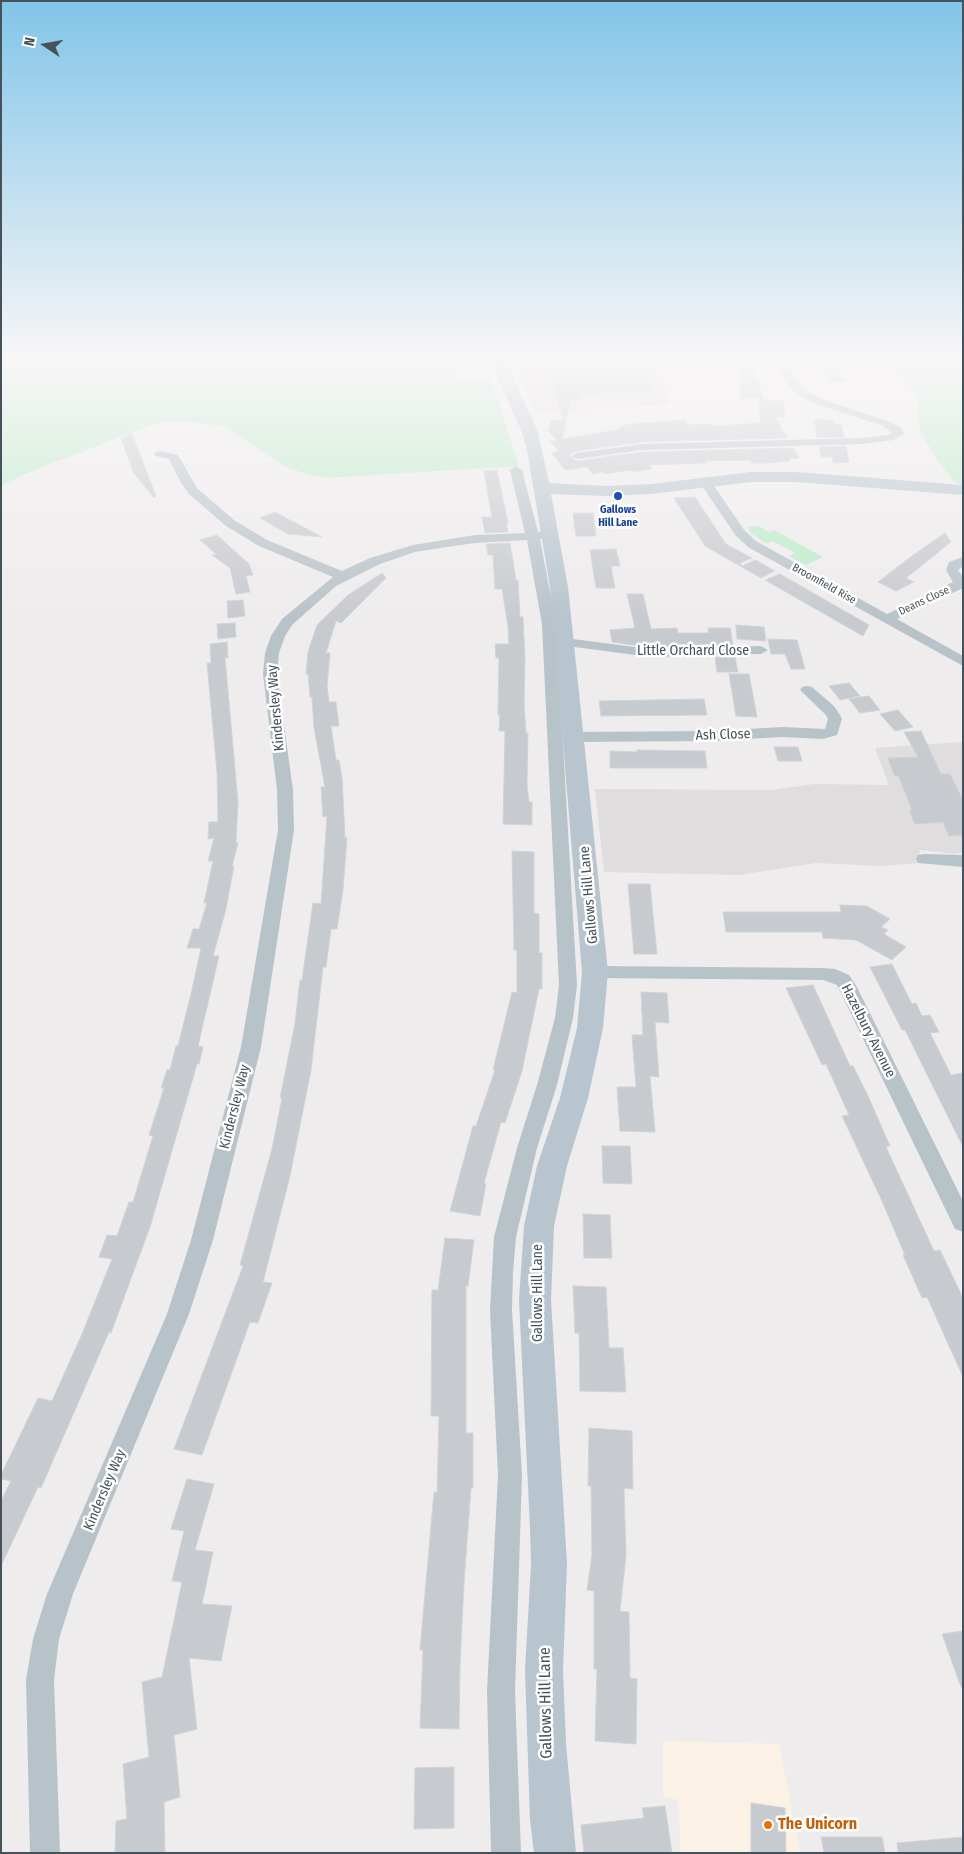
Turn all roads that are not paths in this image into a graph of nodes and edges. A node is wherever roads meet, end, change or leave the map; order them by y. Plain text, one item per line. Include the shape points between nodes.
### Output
1 (534, 447) edge
2 (659, 447) edge
3 (160, 454) dead end
4 (577, 456) dead end
5 (516, 470) dead end
6 (706, 483) junction
7 (541, 488) junction
8 (963, 490) edge
9 (541, 535) junction
10 (963, 561) edge
11 (342, 576) junction
12 (962, 583) edge
13 (887, 618) junction
14 (565, 642) junction
15 (761, 650) dead end
16 (963, 662) edge
17 (811, 698) dead end
18 (574, 737) junction
19 (572, 841) junction
20 (924, 859) dead end
21 (952, 866) edge
22 (595, 972) junction
23 (963, 1223) edge
24 (539, 1373) junction
25 (506, 1376) junction
26 (45, 1853) edge
27 (506, 1853) edge
28 (555, 1853) edge

1 - 7 street, Gallows Hill Lane
2 - 4 street
3 - 11 street via 174,456 203,501 230,524 263,543
5 - 9 street, Gallows Hill Lane
6 - 7 street via 629,490
6 - 8 street via 751,477 797,477
6 - 13 street, Broomfield Rise via 747,540
7 - 9 street, Gallows Hill Lane
9 - 11 street, Kindersley Way via 430,545 375,561
9 - 14 street, Gallows Hill Lane via 559,587
9 - 19 street, Gallows Hill Lane
10 - 12 street, Deans Close via 952,570
11 - 26 street, Kindersley Way via 287,622 272,653 270,674 285,790 286,830 251,1047 202,1240 178,1314 60,1594 46,1639 40,1680
12 - 13 street, Deans Close
13 - 16 street, Broomfield Rise
14 - 15 street, Little Orchard Close via 650,653
14 - 18 street, Gallows Hill Lane
17 - 18 street, Ash Close via 829,709 835,719 832,732
18 - 19 street, Gallows Hill Lane
19 - 22 street, Gallows Hill Lane
19 - 25 street, Gallows Hill Lane via 568,985 564,1018 505,1237 501,1310
20 - 21 street
22 - 23 street, Hazelbury Avenue via 823,974 843,980
22 - 24 street, Gallows Hill Lane via 590,1028 539,1226 535,1300
24 - 25 street
24 - 28 street, Gallows Hill Lane via 549,1555 544,1670 546,1744
25 - 27 street, Gallows Hill Lane via 510,1475 501,1691

